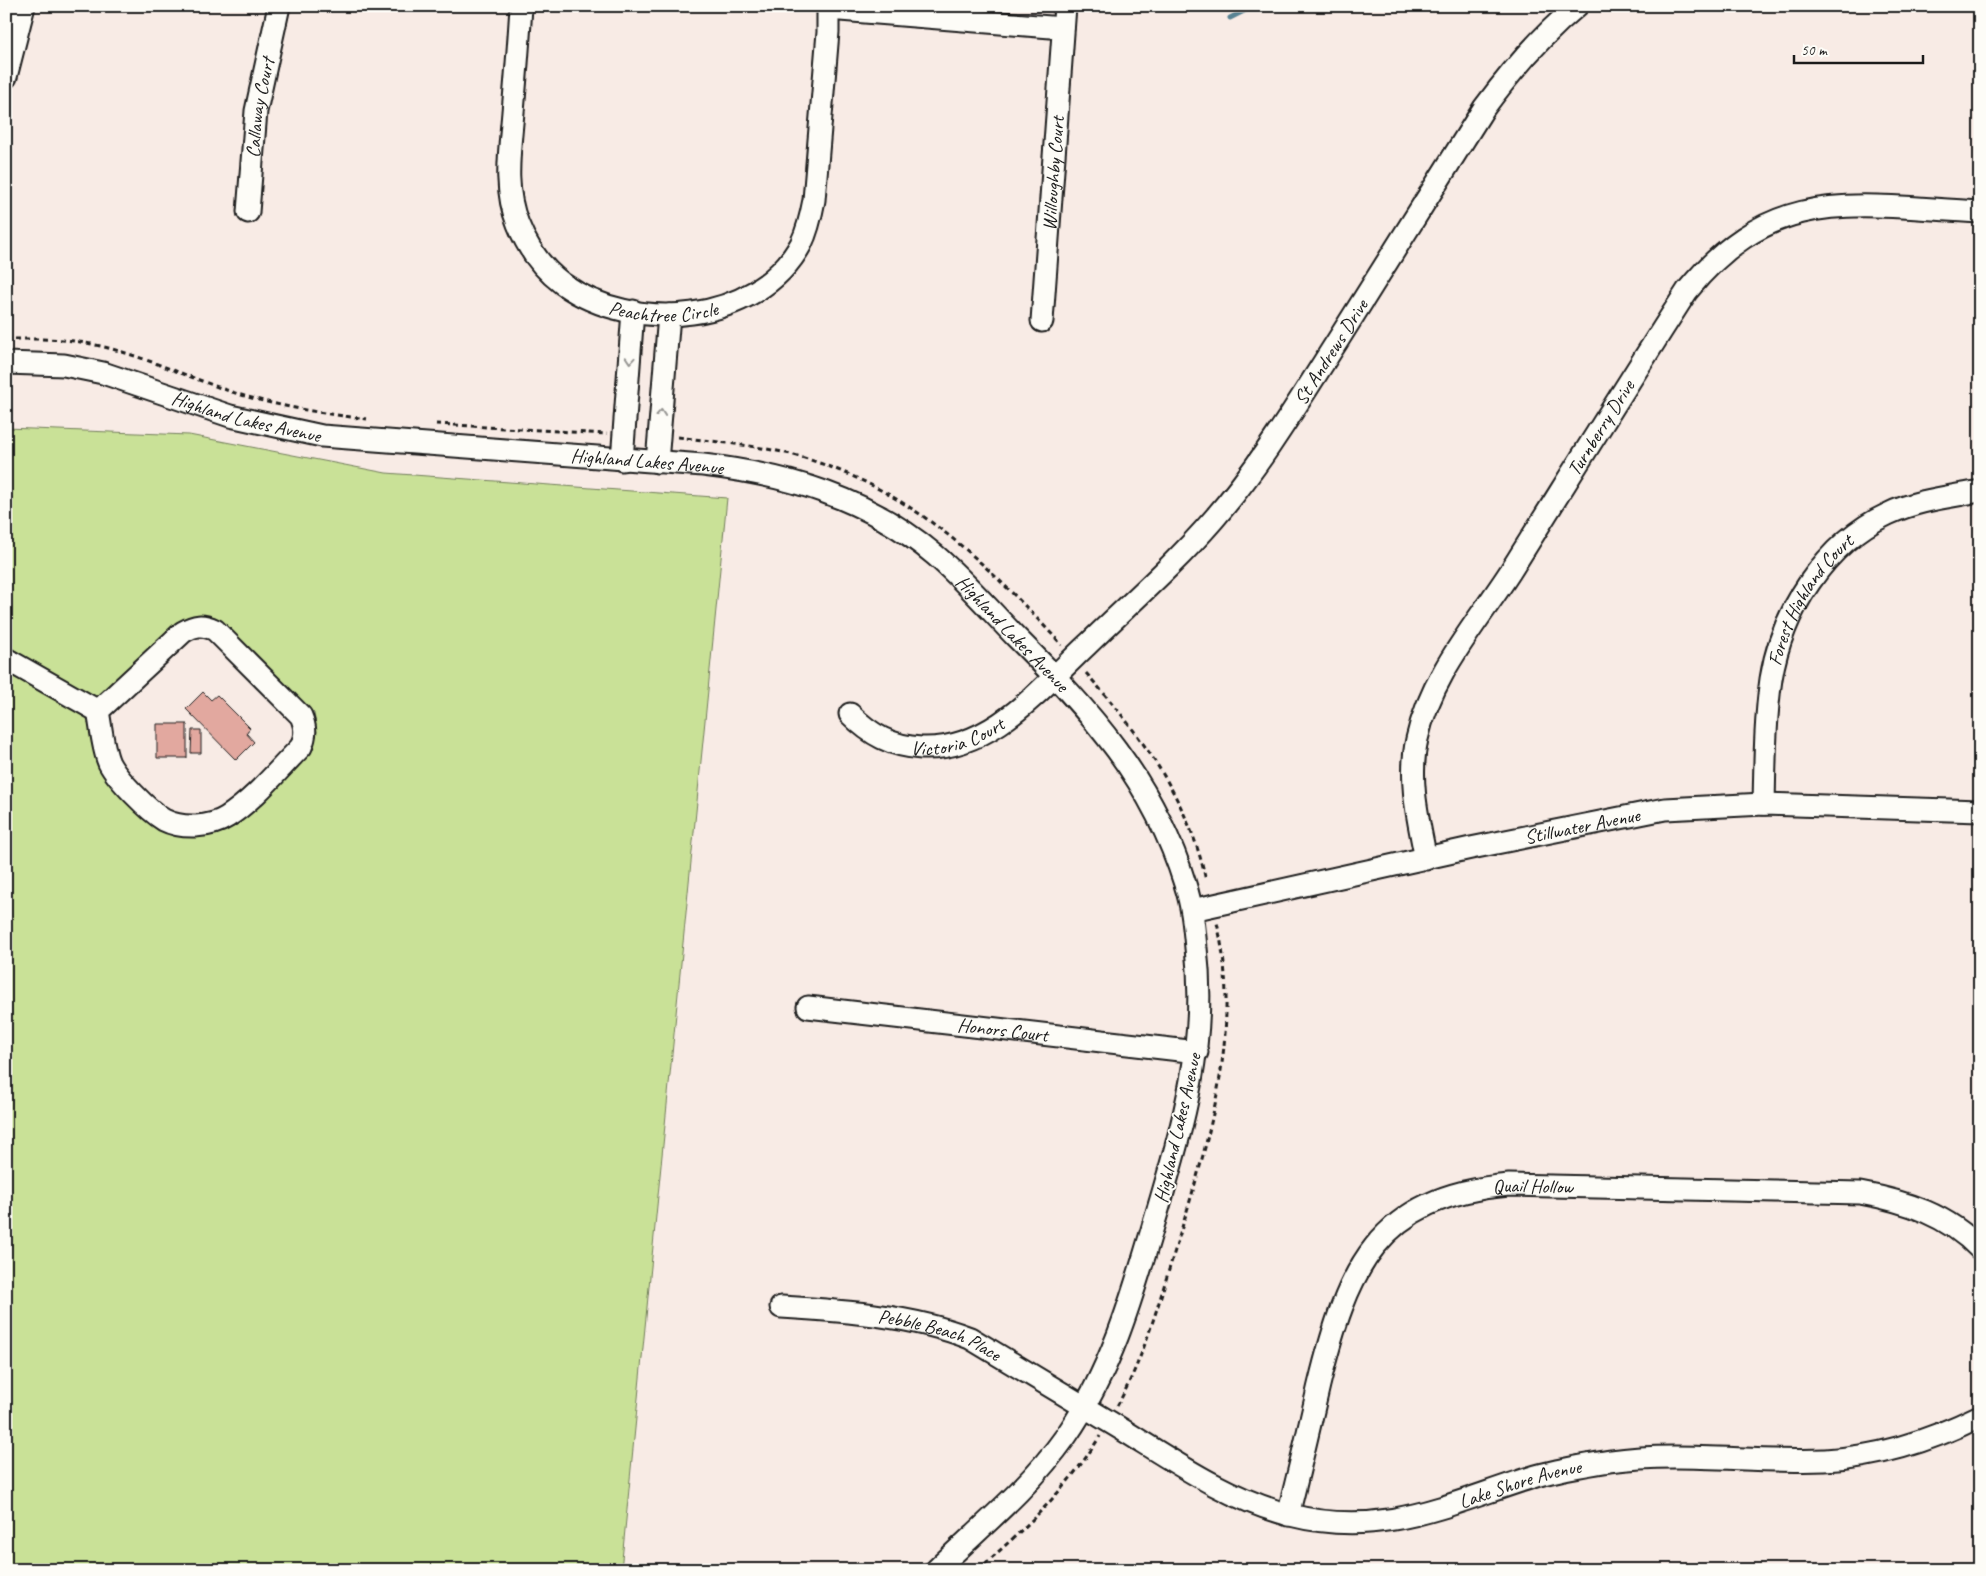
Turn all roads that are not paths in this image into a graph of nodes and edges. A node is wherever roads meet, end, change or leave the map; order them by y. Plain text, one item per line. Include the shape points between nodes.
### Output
1 (24, 6) edge
2 (280, 6) edge
3 (521, 6) edge
4 (1066, 6) edge
5 (1577, 6) edge
6 (828, 8) edge
7 (1063, 28) junction
8 (6, 77) edge
9 (248, 212) dead end
10 (1980, 212) edge
11 (633, 311) junction
12 (669, 315) junction
13 (1042, 321) dead end
14 (6, 363) edge
15 (622, 460) junction
16 (657, 462) junction
17 (1980, 492) edge
18 (6, 659) edge
19 (1056, 677) junction
20 (98, 712) junction
21 (850, 714) dead end
22 (1764, 804) junction
23 (1980, 811) edge
24 (1426, 859) junction
25 (1202, 908) junction
26 (808, 1007) dead end
27 (1197, 1052) junction
28 (1980, 1249) edge
29 (781, 1307) dead end
30 (1084, 1406) junction
31 (1980, 1416) edge
32 (1288, 1514) junction
33 (936, 1570) edge

1 - 8 street
2 - 9 street, Callaway Court via 256,111
3 - 11 street, Peachtree Circle via 508,160 508,186 518,225 546,269 564,285 586,297
4 - 7 street, Willoughby Court
5 - 19 street, St Andrews Drive via 1541,38 1484,108 1306,391 1250,473 1172,564
6 - 7 street
6 - 12 street, Peachtree Circle via 814,200 810,222 800,244 786,264 766,283 742,298 716,309 689,315
7 - 13 street, Willoughby Court
10 - 24 street, Turnberry Drive via 1848,206 1816,208 1757,228 1708,266 1682,299 1450,660 1432,695 1417,739 1414,778 1416,810
11 - 12 street, Peachtree Circle
11 -> 15 street
16 -> 12 street
14 - 15 street, Highland Lakes Avenue via 64,365 103,372 230,416 322,436
15 - 16 street, Highland Lakes Avenue
16 - 19 street, Highland Lakes Avenue via 750,471 796,481 882,517 934,554
17 - 22 street, Forest Highland Court via 1918,502 1876,520 1840,547 1810,581 1792,611 1779,644 1771,678 1765,735
18 - 20 street
19 - 21 street, Victoria Court via 981,735 934,748 900,747 881,739
19 - 25 street, Highland Lakes Avenue via 1108,736 1143,788
20 - 20 street via 108,761 116,776 165,820 188,825 210,825 226,818 301,747 306,736 301,716 215,630 204,625 192,626 183,632
22 - 23 street, Stillwater Avenue
22 - 24 street, Stillwater Avenue via 1664,809
24 - 25 street, Stillwater Avenue
25 - 27 street, Highland Lakes Avenue
26 - 27 street, Honors Court
27 - 30 street, Highland Lakes Avenue via 1178,1142 1131,1303 1113,1350
28 - 32 street, Quail Hollow via 1935,1216 1906,1203 1860,1193 1508,1184 1457,1192 1404,1218 1372,1248 1356,1272 1333,1329
29 - 30 street, Pebble Beach Place via 844,1311 942,1328 970,1338
30 - 32 street, Lake Shore Avenue via 1195,1475 1254,1504
30 - 33 street, Highland Lakes Avenue via 1037,1473
31 - 32 street, Lake Shore Avenue via 1912,1444 1870,1455 1828,1460 1660,1458 1611,1461 1536,1476 1439,1510 1400,1519 1362,1523

